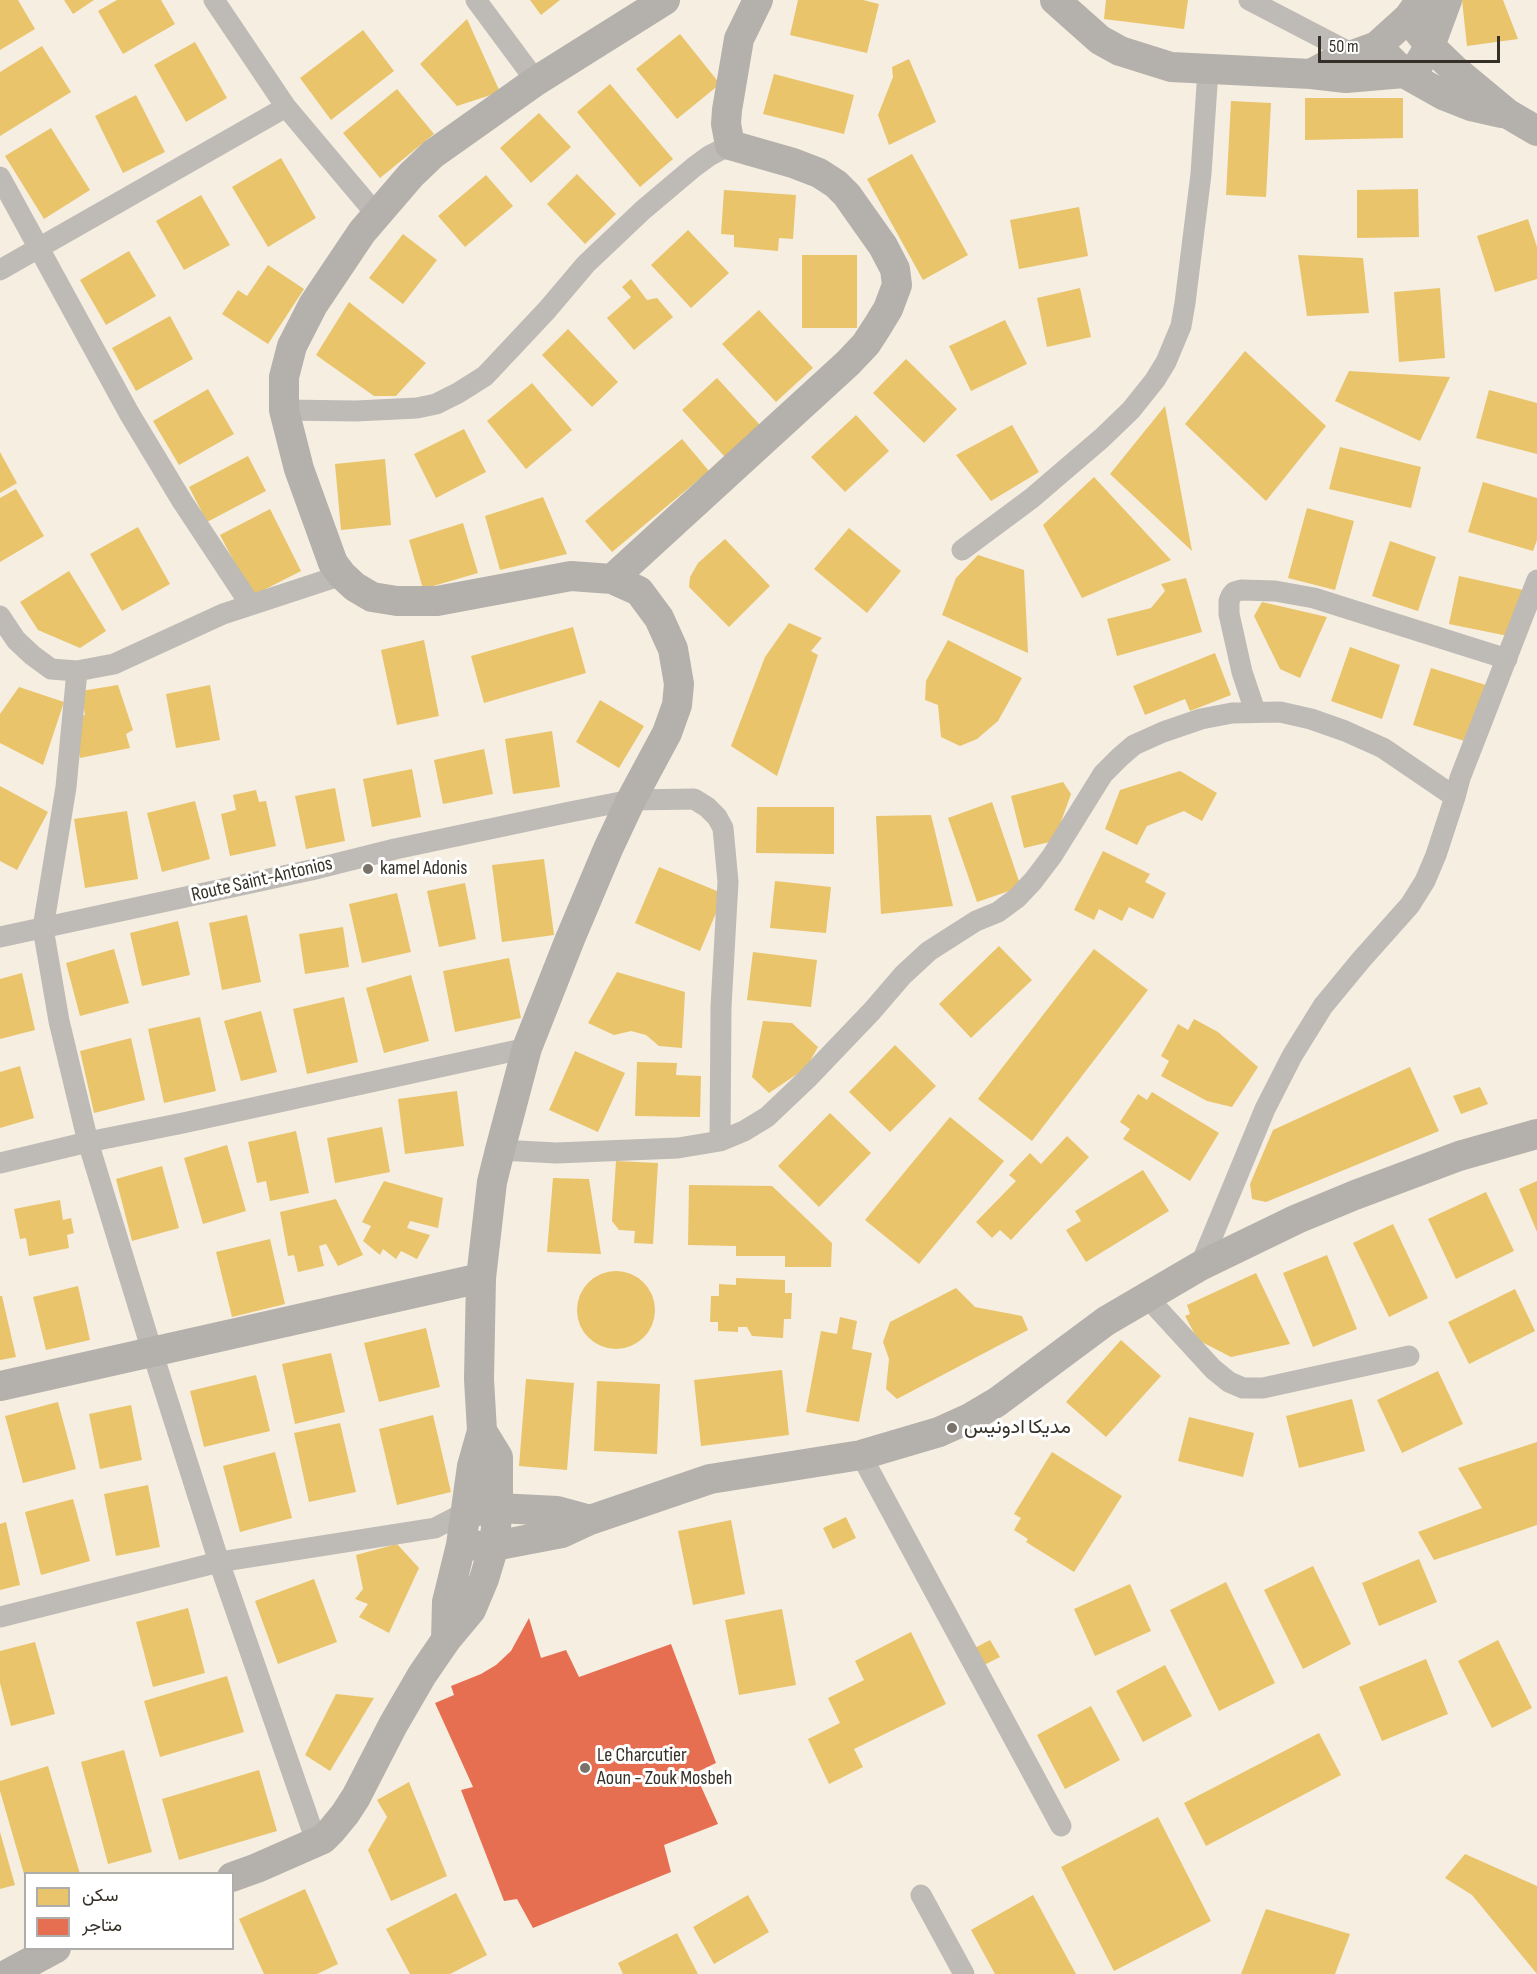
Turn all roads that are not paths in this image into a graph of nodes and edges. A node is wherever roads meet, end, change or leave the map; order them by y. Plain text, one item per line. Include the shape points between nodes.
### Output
1 (214, 0) edge
2 (476, 0) edge
3 (665, 0) edge
4 (735, 0) edge
5 (758, 0) edge
6 (1055, 0) edge
7 (1249, 0) edge
8 (1446, 0) edge
9 (1414, 9) edge
10 (739, 39) junction
11 (1430, 46) junction
12 (1365, 50) junction
13 (1208, 69) junction
14 (1404, 73) junction
15 (1311, 74) junction
16 (536, 81) junction
17 (286, 107) junction
18 (1508, 114) junction
19 (1537, 131) edge
20 (730, 145) junction
21 (0, 177) edge
22 (376, 214) junction
23 (38, 248) junction
24 (0, 270) edge
25 (284, 410) junction
26 (962, 550) dead end
27 (342, 575) junction
28 (612, 579) junction
29 (1537, 580) edge
30 (250, 604) junction
31 (0, 616) edge
32 (1507, 659) junction
33 (76, 671) junction
34 (1255, 711) junction
35 (1455, 797) junction
36 (631, 800) junction
37 (43, 928) junction
38 (0, 938) edge
39 (527, 1048) junction
40 (1537, 1134) edge
41 (720, 1141) junction
42 (87, 1142) junction
43 (500, 1150) junction
44 (0, 1163) edge
45 (1200, 1266) junction
46 (481, 1278) junction
47 (1146, 1296) junction
48 (152, 1351) junction
49 (1409, 1356) dead end
50 (0, 1386) edge
51 (482, 1431) junction
52 (861, 1455) junction
53 (498, 1508) junction
54 (464, 1513) junction
55 (590, 1520) junction
56 (435, 1528) junction
57 (460, 1545) junction
58 (494, 1546) junction
59 (219, 1562) junction
60 (0, 1617) edge
61 (446, 1640) junction
62 (1061, 1826) dead end
63 (316, 1842) junction
64 (234, 1876) edge
65 (921, 1894) dead end
66 (52, 1950) edge
67 (8, 1974) edge
68 (964, 1974) edge

1 - 17 street
2 - 16 street
3 - 16 main road
4 - 10 main road
5 - 10 main road
6 - 13 main road via 1100,40 1120,51 1171,67
7 - 12 street
8 - 11 main road
9 - 11 main road
9 - 12 main road
10 - 20 main road via 726,117
11 - 14 main road via 1416,68
11 - 18 main road
12 - 14 main road
12 - 15 main road
13 - 15 main road
13 - 26 street via 1201,174 1185,303 1167,362 1131,410 1102,438 1032,498
14 - 15 main road via 1346,78
14 - 18 main road via 1462,103
16 - 22 main road via 433,154
17 - 22 street
17 - 23 street
18 - 19 main road
20 - 25 street via 701,162 643,210 586,264 485,376 458,393 417,408
20 - 28 main road via 793,163 836,184 883,246 895,270 897,285 877,327 848,363
21 - 23 street
22 - 25 main road via 313,305 292,346 284,377
23 - 24 street
23 - 30 street via 129,413
25 - 27 main road via 298,469 333,563
27 - 28 main road via 372,597 437,602 571,576
27 - 30 street
28 - 36 main road via 639,591 659,618 673,649 679,684 677,705 667,733
29 - 32 street
30 - 33 street via 114,664
31 - 33 street via 32,656 51,669
32 - 34 street via 1314,598 1241,590 1229,600 1229,614
32 - 35 street
33 - 37 street via 66,787
34 - 35 street via 1281,712 1345,731 1383,748
34 - 41 street via 1201,719 1134,745 1120,756 1103,774 1052,856 1017,898 929,951 767,1117
35 - 45 street via 1436,855 1415,897 1323,1006 1292,1056 1265,1109
36 - 37 street, Route Saint-Antonios
36 - 39 main road via 588,893
36 - 41 street, Route Saint-Antonios via 694,799 717,817 723,828 728,882
37 - 38 street, Route Saint-Antonios
37 - 42 street via 59,1021
39 - 42 street
39 - 43 main road
40 - 45 main road via 1459,1156 1378,1186 1297,1219
41 - 43 street via 666,1149 556,1153
42 - 44 street
42 - 48 street
43 - 46 main road via 492,1182
45 - 47 main road
46 - 48 main road
46 - 51 main road
47 - 49 street via 1213,1369 1243,1388 1263,1388
47 - 52 main road via 970,1418 898,1446
48 - 50 main road
48 - 59 street
51 - 53 main road via 498,1457
51 - 54 main road
52 - 55 main road via 710,1479
52 - 62 street
53 - 54 main road
53 - 55 main road via 557,1511
53 - 58 main road
54 - 56 street
54 - 57 main road
55 - 58 main road via 562,1533
56 - 57 street
56 - 59 street
57 - 58 main road
57 - 61 main road via 447,1602
58 - 61 main road via 471,1610
59 - 60 street
59 - 63 street
61 - 63 main road via 393,1725 345,1814
63 - 64 main road
65 - 68 street
66 - 67 main road

